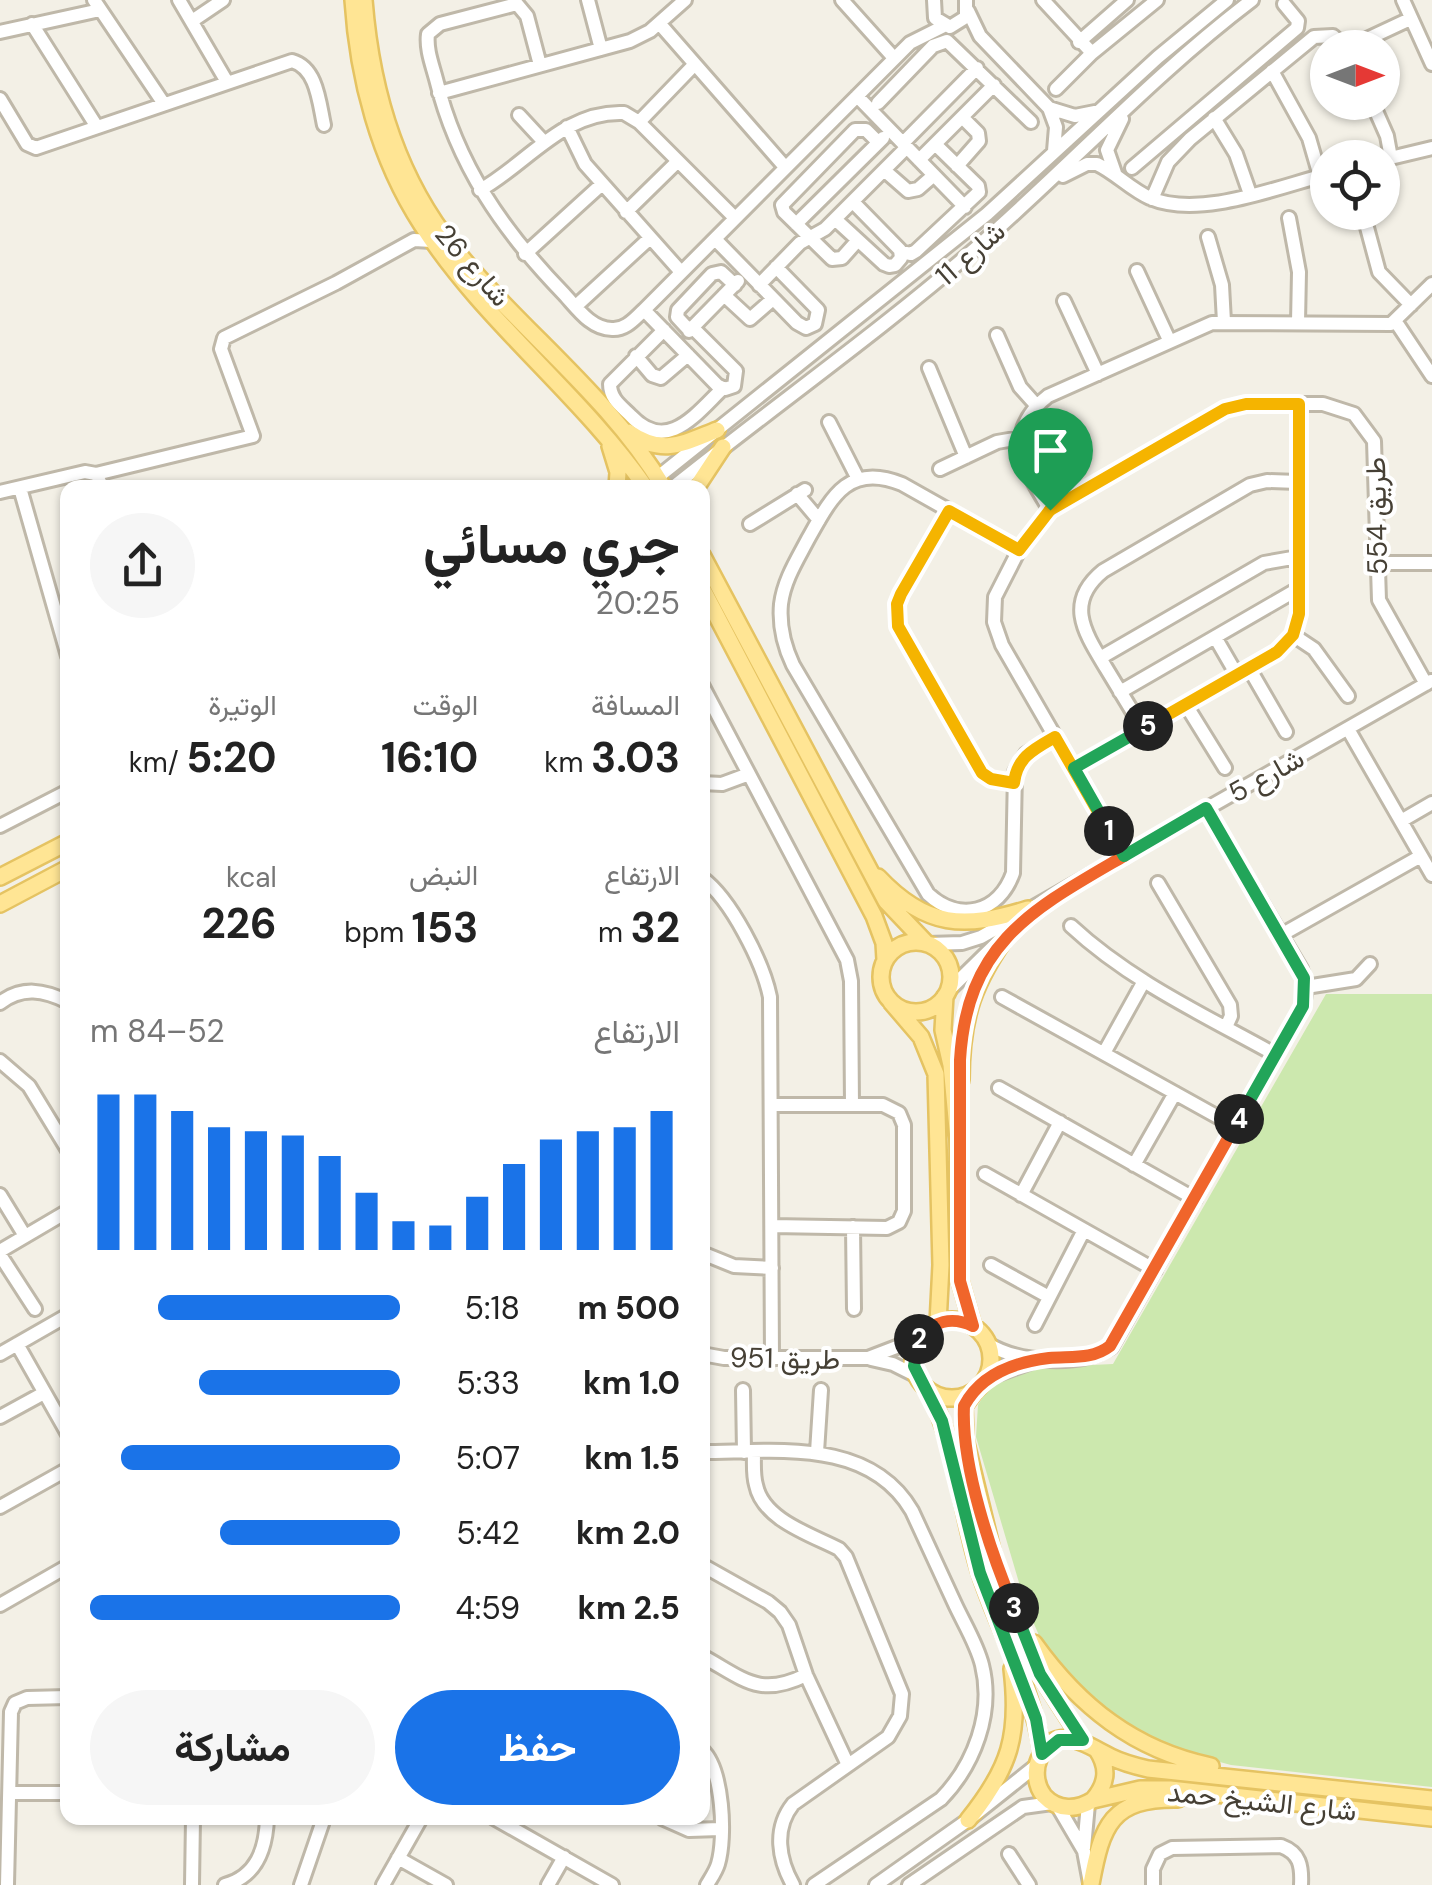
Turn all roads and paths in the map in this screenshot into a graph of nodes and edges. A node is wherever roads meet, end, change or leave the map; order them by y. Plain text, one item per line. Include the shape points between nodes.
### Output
1 (179, 0) edge
2 (223, 0) edge
3 (352, 0) edge
4 (364, 0) edge
5 (588, 0) edge
6 (685, 0) edge
7 (842, 0) edge
8 (1044, 0) edge
9 (1127, 0) edge
10 (1157, 0) edge
11 (1227, 0) edge
12 (1252, 0) edge
13 (1402, 0) edge
14 (933, 2) edge
15 (968, 4) edge
16 (1284, 4) dead end
17 (97, 5) edge
18 (1410, 19) junction
19 (192, 21) junction
20 (32, 24) junction
21 (659, 24) junction
22 (948, 26) junction
23 (1386, 30) edge
24 (0, 32) edge
25 (980, 36) junction
26 (1310, 40) edge
27 (910, 42) junction
28 (1280, 42) junction
29 (1428, 47) edge
30 (601, 49) junction
31 (1086, 49) junction
32 (1290, 56) junction
33 (894, 58) junction
34 (1432, 64) edge
35 (540, 65) junction
36 (694, 65) junction
37 (977, 68) junction
38 (1272, 71) junction
39 (227, 82) junction
40 (994, 85) junction
41 (1056, 89) dead end
42 (440, 93) junction
43 (857, 96) junction
44 (0, 99) edge
45 (878, 103) dead end
46 (164, 104) junction
47 (1049, 108) junction
48 (1126, 109) junction
49 (1098, 112) junction
50 (519, 115) dead end
51 (962, 116) junction
52 (1214, 118) junction
53 (640, 122) junction
54 (1031, 122) dead end
55 (324, 124) dead end
56 (97, 127) junction
57 (567, 127) junction
58 (1178, 128) junction
59 (890, 130) junction
60 (1190, 139) junction
61 (1310, 140) edge
62 (544, 142) junction
63 (878, 142) junction
64 (935, 144) junction
65 (905, 145) junction
66 (1432, 148) edge
67 (1053, 154) junction
68 (1400, 156) edge
69 (919, 160) junction
70 (678, 161) junction
71 (957, 166) junction
72 (785, 167) junction
73 (1132, 168) dead end
74 (884, 170) junction
75 (934, 175) junction
76 (1116, 176) junction
77 (1054, 179) junction
78 (1310, 179) edge
79 (602, 184) junction
80 (480, 190) junction
81 (1250, 194) junction
82 (1152, 198) junction
83 (854, 202) junction
84 (965, 207) junction
85 (626, 212) junction
86 (735, 218) junction
87 (1289, 218) dead end
88 (836, 219) junction
89 (796, 224) junction
90 (1368, 230) edge
91 (418, 233) junction
92 (809, 237) junction
93 (650, 238) junction
94 (714, 238) junction
95 (1208, 238) dead end
96 (858, 240) junction
97 (901, 252) junction
98 (525, 254) junction
99 (776, 267) junction
100 (1137, 271) dead end
101 (681, 272) junction
102 (747, 272) junction
103 (735, 284) junction
104 (759, 284) junction
105 (1432, 284) edge
106 (724, 295) junction
107 (773, 299) junction
108 (1064, 301) dead end
109 (1412, 304) junction
110 (576, 306) junction
111 (1432, 307) edge
112 (644, 310) junction
113 (1224, 322) junction
114 (1298, 322) junction
115 (1396, 322) junction
116 (691, 329) junction
117 (664, 330) junction
118 (998, 335) dead end
119 (1169, 340) junction
120 (677, 343) junction
121 (688, 355) junction
122 (636, 356) junction
123 (929, 368) dead end
124 (1098, 374) junction
125 (1432, 376) edge
126 (722, 389) junction
127 (1299, 404) junction
128 (1036, 406) junction
129 (830, 422) dead end
130 (612, 430) junction
131 (717, 430) junction
132 (1020, 438) junction
133 (723, 447) junction
134 (966, 457) junction
135 (940, 469) dead end
136 (96, 474) junction
137 (99, 480) edge
138 (617, 480) edge
139 (647, 480) edge
140 (657, 480) edge
141 (682, 480) edge
142 (701, 480) edge
143 (858, 480) junction
144 (1298, 482) junction
145 (20, 488) junction
146 (0, 492) edge
147 (1050, 510) junction
148 (949, 511) junction
149 (819, 520) junction
150 (750, 524) dead end
151 (1019, 550) junction
152 (1298, 557) junction
153 (1377, 563) junction
154 (1432, 563) edge
155 (710, 569) edge
156 (1298, 589) junction
157 (710, 603) edge
158 (60, 628) edge
159 (1293, 635) junction
160 (1215, 637) junction
161 (1100, 658) junction
162 (1243, 672) junction
163 (1429, 682) edge
164 (1120, 692) junction
165 (1348, 696) dead end
166 (710, 700) edge
167 (1186, 705) junction
168 (1143, 729) junction
169 (1348, 729) junction
170 (1286, 732) dead end
171 (1055, 737) junction
172 (1074, 768) junction
173 (1225, 768) dead end
174 (749, 774) junction
175 (710, 783) edge
176 (1014, 783) junction
177 (60, 794) edge
178 (1432, 802) edge
179 (1206, 808) junction
180 (1401, 821) junction
181 (0, 826) edge
182 (60, 846) edge
183 (1124, 856) junction
184 (1421, 856) junction
185 (864, 861) junction
186 (60, 872) edge
187 (1432, 875) edge
188 (0, 878) edge
189 (1158, 882) dead end
190 (710, 886) edge
191 (1049, 900) junction
192 (0, 904) edge
193 (1028, 909) junction
194 (1071, 926) dead end
195 (1011, 930) junction
196 (1281, 935) junction
197 (927, 944) junction
198 (886, 960) junction
199 (1370, 964) dead end
200 (1144, 981) junction
201 (1306, 987) junction
202 (947, 994) junction
203 (1002, 997) dead end
204 (60, 999) edge
205 (891, 1002) junction
206 (0, 1003) edge
207 (1226, 1027) junction
208 (1104, 1053) junction
209 (1276, 1055) junction
210 (0, 1060) edge
211 (1000, 1088) dead end
212 (1175, 1093) junction
213 (852, 1104) junction
214 (772, 1105) junction
215 (1060, 1122) junction
216 (1236, 1126) junction
217 (60, 1137) edge
218 (958, 1139) junction
219 (1134, 1165) junction
220 (985, 1174) dead end
221 (1022, 1194) junction
222 (0, 1195) edge
223 (1195, 1199) junction
224 (60, 1215) edge
225 (772, 1226) junction
226 (854, 1227) junction
227 (1084, 1230) junction
228 (25, 1236) junction
229 (0, 1253) edge
230 (710, 1256) edge
231 (991, 1265) dead end
232 (772, 1268) junction
233 (1156, 1270) junction
234 (1049, 1297) junction
235 (854, 1308) dead end
236 (35, 1309) dead end
237 (60, 1319) edge
238 (938, 1323) junction
239 (1035, 1325) dead end
240 (973, 1326) junction
241 (920, 1338) junction
242 (16, 1344) junction
243 (988, 1344) junction
244 (0, 1354) edge
245 (710, 1355) edge
246 (868, 1358) junction
247 (1048, 1358) junction
248 (772, 1359) junction
249 (917, 1376) junction
250 (987, 1378) junction
251 (744, 1390) dead end
252 (821, 1390) dead end
253 (928, 1390) junction
254 (975, 1392) junction
255 (44, 1393) junction
256 (0, 1416) edge
257 (60, 1418) edge
258 (710, 1452) edge
259 (749, 1452) junction
260 (818, 1452) junction
261 (60, 1473) edge
262 (0, 1507) edge
263 (710, 1569) edge
264 (60, 1571) edge
265 (0, 1605) edge
266 (1020, 1622) junction
267 (1009, 1650) junction
268 (710, 1660) edge
269 (806, 1675) junction
270 (60, 1697) edge
271 (1090, 1746) junction
272 (1040, 1759) junction
273 (710, 1761) edge
274 (848, 1765) junction
275 (1268, 1780) junction
276 (60, 1793) edge
277 (10, 1794) junction
278 (1432, 1800) edge
279 (1268, 1801) junction
280 (1091, 1802) junction
281 (1055, 1804) junction
282 (968, 1820) junction
283 (1432, 1822) edge
284 (193, 1825) edge
285 (266, 1825) edge
286 (322, 1825) edge
287 (418, 1825) edge
288 (506, 1825) edge
289 (678, 1825) edge
290 (720, 1830) junction
291 (1084, 1851) junction
292 (1009, 1854) dead end
293 (398, 1858) junction
294 (564, 1858) junction
295 (304, 1882) edge
296 (7, 1885) edge
297 (192, 1885) edge
298 (224, 1885) edge
299 (383, 1885) edge
300 (446, 1885) edge
301 (548, 1885) edge
302 (612, 1885) edge
303 (707, 1885) edge
304 (793, 1885) edge
305 (814, 1885) edge
306 (876, 1885) edge
307 (909, 1885) edge
308 (1028, 1885) edge
309 (1091, 1885) edge
310 (1153, 1885) edge
311 (1302, 1885) edge

1 - 19 street
2 - 19 street
3 - 91 main road, شارع 26 via 376,126
4 - 130 main road, شارع 26 via 381,107 430,214 474,272 569,368
5 - 30 street
6 - 21 street
7 - 33 street
8 - 31 street
9 - 31 street
10 - 31 street
11 - 49 street, شارع 11
12 - 48 street, شارع 11
13 - 18 street
14 - 22 street via 934,18
14 - 27 street
15 - 22 street via 962,22
15 - 25 street
16 - 28 street via 1299,24
17 - 20 street
17 - 46 street
18 - 23 street
18 - 29 street
19 - 39 street
20 - 24 street
20 - 56 street
21 - 30 street
21 - 36 street
22 - 25 street
22 - 27 street
25 - 47 street
26 - 32 street
27 - 33 street
28 - 32 street
28 - 58 street
29 - 34 street
30 - 35 street
31 - 41 street
32 - 38 street
33 - 43 street
35 - 42 street
35 - 42 street via 527,16 517,4 440,24 427,39
36 - 53 street
36 - 72 street
37 - 40 street
37 - 45 street via 954,44 940,42
37 - 65 street
38 - 52 street
38 - 61 street
39 - 46 street
39 - 55 street via 282,62 300,63 311,75
40 - 51 street
40 - 54 street
42 - 80 street
43 - 59 street
43 - 72 street
44 - 56 street via 36,148
46 - 56 street
47 - 49 street via 1075,116
47 - 67 street
48 - 76 street via 1107,150
48 - 77 street, شارع 11
49 - 67 street, شارع 11
50 - 62 street
51 - 64 street
51 - 71 street via 979,141
52 - 60 street
52 - 81 street
53 - 57 street via 615,113
53 - 70 street
57 - 62 street
57 - 79 street
58 - 60 street
58 - 73 street
59 - 63 street
59 - 65 street
60 - 82 street via 1168,162
62 - 80 street
63 - 89 street
63 - 89 street via 866,130 855,130 782,203
64 - 69 street
64 - 71 street
65 - 69 street
65 - 74 street
66 - 68 street
67 - 131 street, شارع 11
69 - 75 street
70 - 85 street
70 - 86 street
71 - 84 street via 979,188
72 - 86 street
74 - 75 street via 908,191
74 - 83 street
75 - 84 street
76 - 77 street via 1092,164
76 - 82 street
77 - 133 street, شارع 11 via 884,325
78 - 81 street
79 - 85 street
79 - 98 street
80 - 98 street
81 - 82 street via 1184,206
83 - 88 street
83 - 97 street
84 - 97 street via 914,253
85 - 93 street
86 - 94 street
87 - 114 street via 1299,272
88 - 92 street
88 - 96 street
89 - 92 street
90 - 109 street via 1379,272
91 - 130 main road, شارع 26
91 - 136 street via 224,338 221,350 253,436
92 - 96 street via 835,260
92 - 99 street
93 - 101 street
93 - 110 street
94 - 101 street
94 - 102 street
95 - 113 street
96 - 97 street via 886,266 898,264
98 - 110 street
99 - 104 street
99 - 107 street via 815,306 818,320 800,326
100 - 119 street
101 - 112 street
102 - 103 street
102 - 104 street
103 - 106 street
103 - 116 street via 718,272 701,285 677,313
104 - 107 street
105 - 109 street
106 - 107 street via 750,319
106 - 116 street
108 - 124 street
109 - 111 street
109 - 115 street
110 - 112 street via 612,330
112 - 117 street
113 - 114 street
113 - 119 street
114 - 115 street
115 - 125 street
116 - 120 street
116 - 126 street via 736,371 734,386
117 - 120 street
117 - 122 street
118 - 128 street via 1020,387
119 - 124 street
120 - 121 street
121 - 122 street via 661,378
121 - 126 street
122 - 126 street via 612,380 610,392 648,430 681,427
123 - 134 street
124 - 128 street
127 - 144 street
127 - 147 street, طريق 554 via 1225,409
127 - 153 street, طريق 554 via 1344,408 1374,441
128 - 132 street
129 - 143 street
130 - 131 main road via 660,447
130 - 138 main road
130 - 139 main road, شارع 26
131 - 140 street, شارع 11
132 - 134 street
132 - 147 street via 1024,463
133 - 141 street, شارع 11
133 - 142 main road
134 - 135 street
136 - 137 street
136 - 145 street
143 - 148 street via 888,478
143 - 149 street via 835,494
144 - 152 street
144 - 161 street via 1250,485 1095,577 1081,616
145 - 146 street
145 - 158 street
147 - 151 street, طريق 554
148 - 151 street
148 - 176 street via 901,594 898,626 982,773
149 - 150 street via 801,492
149 - 176 street via 784,586 786,650 938,904 977,911 1008,886
151 - 171 street, طريق 554 via 995,597 994,622
152 - 156 street
152 - 161 street via 1264,563
153 - 154 street
153 - 163 street, طريق 554 via 1379,600
155 - 185 main road
156 - 159 street
156 - 160 street
157 - 198 main road via 874,916
159 - 162 street
159 - 165 street via 1314,648
160 - 162 street
160 - 164 street
161 - 164 street
162 - 167 street
162 - 170 street
163 - 169 street, شارع 5
164 - 168 street
166 - 174 street
167 - 168 street
167 - 173 street
168 - 172 street
169 - 179 street, شارع 5
169 - 180 street
171 - 172 street, طريق 554
171 - 176 street via 1026,754
172 - 183 street, طريق 554
174 - 175 street
174 - 213 street via 847,960
177 - 181 street
178 - 180 street
179 - 183 street, شارع 5
179 - 196 street
180 - 184 street
182 - 188 main road
183 - 191 street, شارع 5
184 - 187 street
184 - 196 street
185 - 193 main road via 908,904 938,920 990,921
185 - 197 main road via 894,912
186 - 192 main road
189 - 207 street via 1230,1005
190 - 214 street via 766,982
191 - 193 street, شارع 5
191 - 195 street, شارع 5
193 - 197 street, شارع 5 via 972,941
194 - 200 street
195 - 202 street, شارع 5
195 - 218 main road via 979,978 966,1015
196 - 201 street
197 - 198 main road via 898,947
197 - 202 main road via 946,958
198 - 205 main road via 881,977
199 - 201 street via 1356,979
200 - 207 street
200 - 208 street
201 - 209 street
202 - 205 main road via 919,1012
202 - 218 main road via 943,1030
203 - 208 street
204 - 206 street via 25,991
205 - 238 main road via 922,1037 936,1074
207 - 209 street
208 - 212 street
209 - 216 street
210 - 217 street via 29,1086
211 - 215 street
212 - 216 street
212 - 219 street
213 - 214 street
213 - 226 street via 890,1107 904,1125 902,1219 887,1228
214 - 225 street
215 - 219 street
215 - 221 street
216 - 223 street
218 - 240 main road via 960,1281
219 - 223 street
220 - 221 street
221 - 227 street
222 - 228 street
223 - 233 street
224 - 228 street
225 - 226 street
225 - 232 street
226 - 235 street
227 - 233 street
227 - 234 street
228 - 229 street
229 - 236 street
230 - 232 street via 734,1266
231 - 234 street
232 - 248 street
233 - 247 street via 1110,1346 1094,1356
234 - 239 street
237 - 242 street
238 - 240 main road
238 - 241 main road
240 - 243 main road
241 - 246 street, طريق 951
241 - 249 main road
242 - 244 street
242 - 255 street
243 - 247 street
243 - 250 main road
245 - 248 street, طريق 951
246 - 248 street, طريق 951
246 - 249 street, طريق 951
247 - 250 street
249 - 253 main road
250 - 254 main road
251 - 259 street
252 - 260 street
253 - 254 main road via 946,1398
253 - 267 main road
254 - 266 main road via 964,1406 965,1439 996,1566
255 - 256 street
255 - 257 street
258 - 259 street
259 - 260 street
259 - 274 street via 766,1506 846,1557 901,1686 900,1716 888,1737
260 - 305 street via 868,1469 907,1502 982,1663 986,1691 974,1751 957,1782
261 - 262 street
263 - 269 street via 780,1612
264 - 265 street
266 - 271 main road via 1040,1674
266 - 275 main road via 1076,1694 1132,1738 1161,1753
267 - 272 main road via 1036,1719
267 - 282 main road via 1012,1739 996,1785
268 - 269 street via 768,1688
269 - 274 street
270 - 277 street via 15,1703
271 - 272 main road via 1059,1740
271 - 275 main road, شارع الشيخ حمد via 1148,1770
271 - 280 main road via 1105,1766
272 - 281 main road via 1038,1784
272 - 282 street
273 - 290 street
274 - 304 street via 786,1813 780,1848
275 - 278 main road, شارع الشيخ حمد
276 - 277 street
277 - 296 street
279 - 280 main road, شارع الشيخ حمد via 1140,1790
279 - 283 main road, شارع الشيخ حمد
279 - 309 main road via 1132,1803 1112,1817 1102,1836
280 - 281 main road via 1076,1808
280 - 291 street
281 - 291 street
281 - 307 street via 1023,1807
282 - 306 street
284 - 297 street
285 - 298 street via 256,1864
286 - 295 street
287 - 293 street
288 - 294 street
289 - 290 street
290 - 303 street via 718,1864
291 - 309 street
292 - 308 street
293 - 299 street
293 - 300 street
294 - 301 street
294 - 302 street
310 - 311 street via 1160,1854 1172,1848 1281,1846 1298,1858

